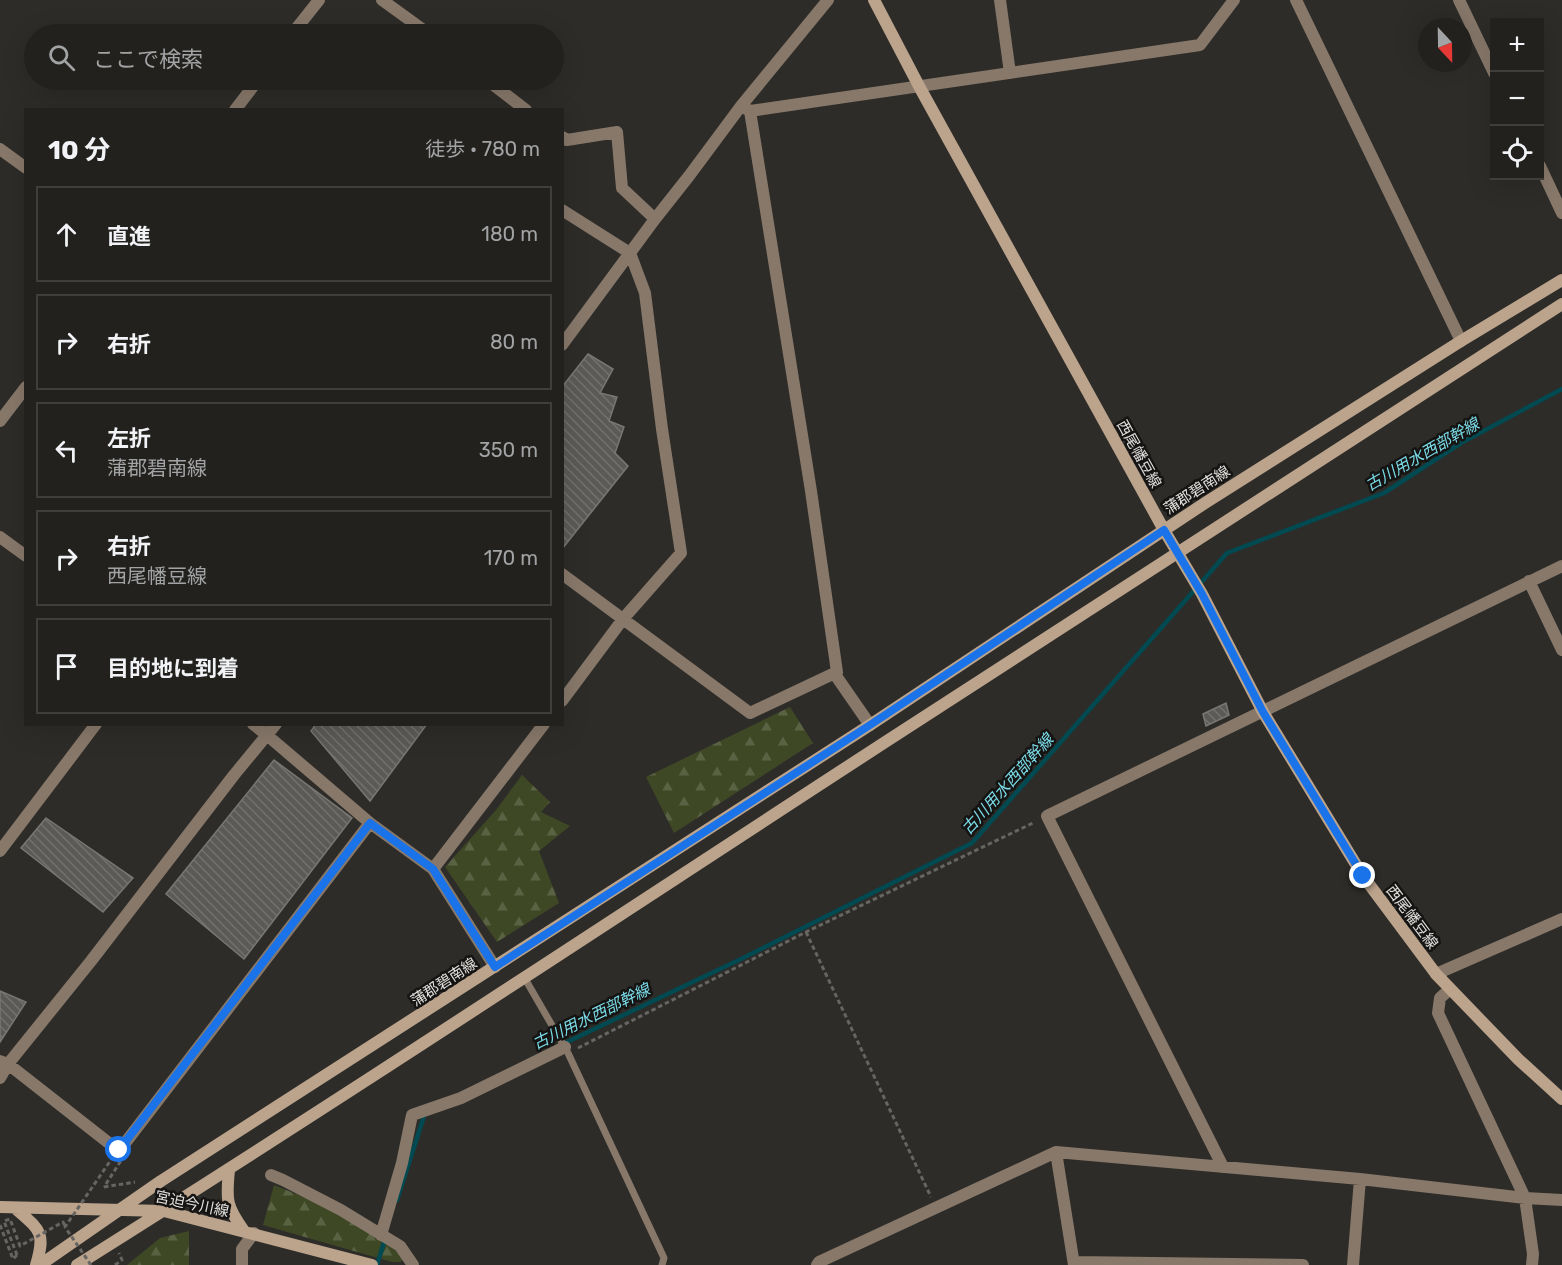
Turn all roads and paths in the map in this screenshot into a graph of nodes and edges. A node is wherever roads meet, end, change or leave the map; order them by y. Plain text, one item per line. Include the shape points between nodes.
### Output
1 (319, 0) edge
2 (382, 0) edge
3 (828, 0) edge
4 (874, 0) edge
5 (1000, 0) edge
6 (1234, 0) edge
7 (1296, 0) edge
8 (1459, 0) edge
9 (300, 24) edge
10 (415, 24) edge
11 (1494, 72) edge
12 (1010, 73) junction
13 (920, 88) junction
14 (250, 90) edge
15 (500, 90) edge
16 (237, 108) edge
17 (523, 108) edge
18 (745, 109) junction
19 (564, 138) edge
20 (0, 149) edge
21 (24, 167) edge
22 (1544, 176) edge
23 (564, 211) edge
24 (1562, 213) edge
25 (655, 219) junction
26 (630, 253) junction
27 (1562, 280) edge
28 (1562, 304) edge
29 (1461, 341) junction
30 (564, 342) edge
31 (24, 390) edge
32 (0, 421) edge
33 (1164, 530) junction
34 (0, 537) edge
35 (1178, 552) junction
36 (24, 555) edge
37 (1562, 566) edge
38 (564, 575) edge
39 (1529, 581) junction
40 (623, 619) junction
41 (1562, 650) edge
42 (834, 673) junction
43 (564, 698) edge
44 (1263, 712) junction
45 (870, 725) junction
46 (94, 726) edge
47 (256, 726) edge
48 (275, 726) edge
49 (542, 726) edge
50 (268, 736) junction
51 (1047, 816) junction
52 (370, 823) junction
53 (0, 850) edge
54 (433, 869) junction
55 (1562, 919) edge
56 (806, 932) junction
57 (495, 967) junction
58 (1436, 974) junction
59 (524, 977) junction
60 (1450, 989) junction
61 (566, 1050) junction
62 (4, 1063) edge
63 (0, 1078) edge
64 (1562, 1100) edge
65 (1056, 1152) junction
66 (1223, 1167) junction
67 (229, 1170) junction
68 (272, 1176) dead end
69 (1360, 1179) junction
70 (137, 1182) dead end
71 (1525, 1198) junction
72 (1562, 1200) edge
73 (0, 1207) edge
74 (936, 1207) junction
75 (15, 1208) junction
76 (123, 1209) junction
77 (164, 1211) junction
78 (0, 1225) edge
79 (65, 1226) junction
80 (249, 1232) junction
81 (381, 1235) junction
82 (1074, 1263) edge
83 (36, 1265) edge
84 (40, 1265) edge
85 (77, 1265) edge
86 (91, 1265) edge
87 (242, 1265) edge
88 (372, 1265) edge
89 (412, 1265) edge
90 (662, 1265) edge
91 (818, 1265) edge
92 (1303, 1265) edge
93 (1353, 1265) edge
94 (1532, 1265) edge

1 - 9 street
2 - 10 street
3 - 18 street
4 - 13 main road, 西尾幡豆線
5 - 12 street
6 - 12 street via 1200,45
7 - 29 street
8 - 11 street
12 - 13 street
13 - 18 street
13 - 33 main road, 西尾幡豆線
14 - 16 street
15 - 17 street
18 - 25 street
18 - 42 street via 811,491 837,672
19 - 25 street via 616,132 622,188
20 - 21 street
22 - 24 street
23 - 26 street
25 - 26 street
26 - 30 street
26 - 40 street via 645,293 681,553
27 - 29 main road, 蒲郡碧南線
28 - 35 main road
29 - 33 main road, 蒲郡碧南線
31 - 32 street
33 - 35 main road, 西尾幡豆線
33 - 45 main road, 蒲郡碧南線
34 - 36 street
35 - 44 main road, 西尾幡豆線
35 - 59 main road
37 - 39 street
38 - 40 street
39 - 41 street
39 - 44 street
40 - 42 street via 750,713
40 - 43 street
42 - 45 street
44 - 51 street
44 - 58 main road, 西尾幡豆線 via 1363,876
45 - 57 main road, 蒲郡碧南線
46 - 53 street
47 - 50 street
48 - 50 street
49 - 54 street
50 - 52 street
50 - 62 street via 91,962
51 - 56 path
51 - 66 street
52 - 54 street
52 - 62 street via 119,1150
54 - 57 street
55 - 58 street
56 - 61 path
56 - 74 path
57 - 76 main road, 蒲郡碧南線
58 - 60 main road, 西尾幡豆線
59 - 61 lane
59 - 67 main road
60 - 64 main road, 西尾幡豆線
60 - 71 street via 1440,998 1438,1013
61 - 81 street via 461,1098 412,1115
61 - 90 lane via 664,1258
62 - 63 street
65 - 66 street
65 - 74 street
65 - 82 street
66 - 69 street
67 - 77 main road
67 - 80 main road via 226,1197 231,1214
68 - 81 street
69 - 71 street
69 - 93 street
70 - 79 path, bridge via 104,1188 124,1156 115,1154
71 - 72 street
71 - 94 street
73 - 75 main road, 宮迫今川線
74 - 91 street
75 - 76 main road, 宮迫今川線
75 - 83 main road via 37,1228 42,1244
76 - 77 main road, 宮迫今川線
76 - 84 main road, 蒲郡碧南線
77 - 80 main road, 宮迫今川線
77 - 85 main road
78 - 79 path, bridge via 13,1258 17,1255 3,1221 10,1219 20,1246 63,1222
79 - 86 path, bridge
80 - 87 street via 242,1249
80 - 88 main road, 宮迫今川線
81 - 89 street via 400,1246
82 - 92 street

